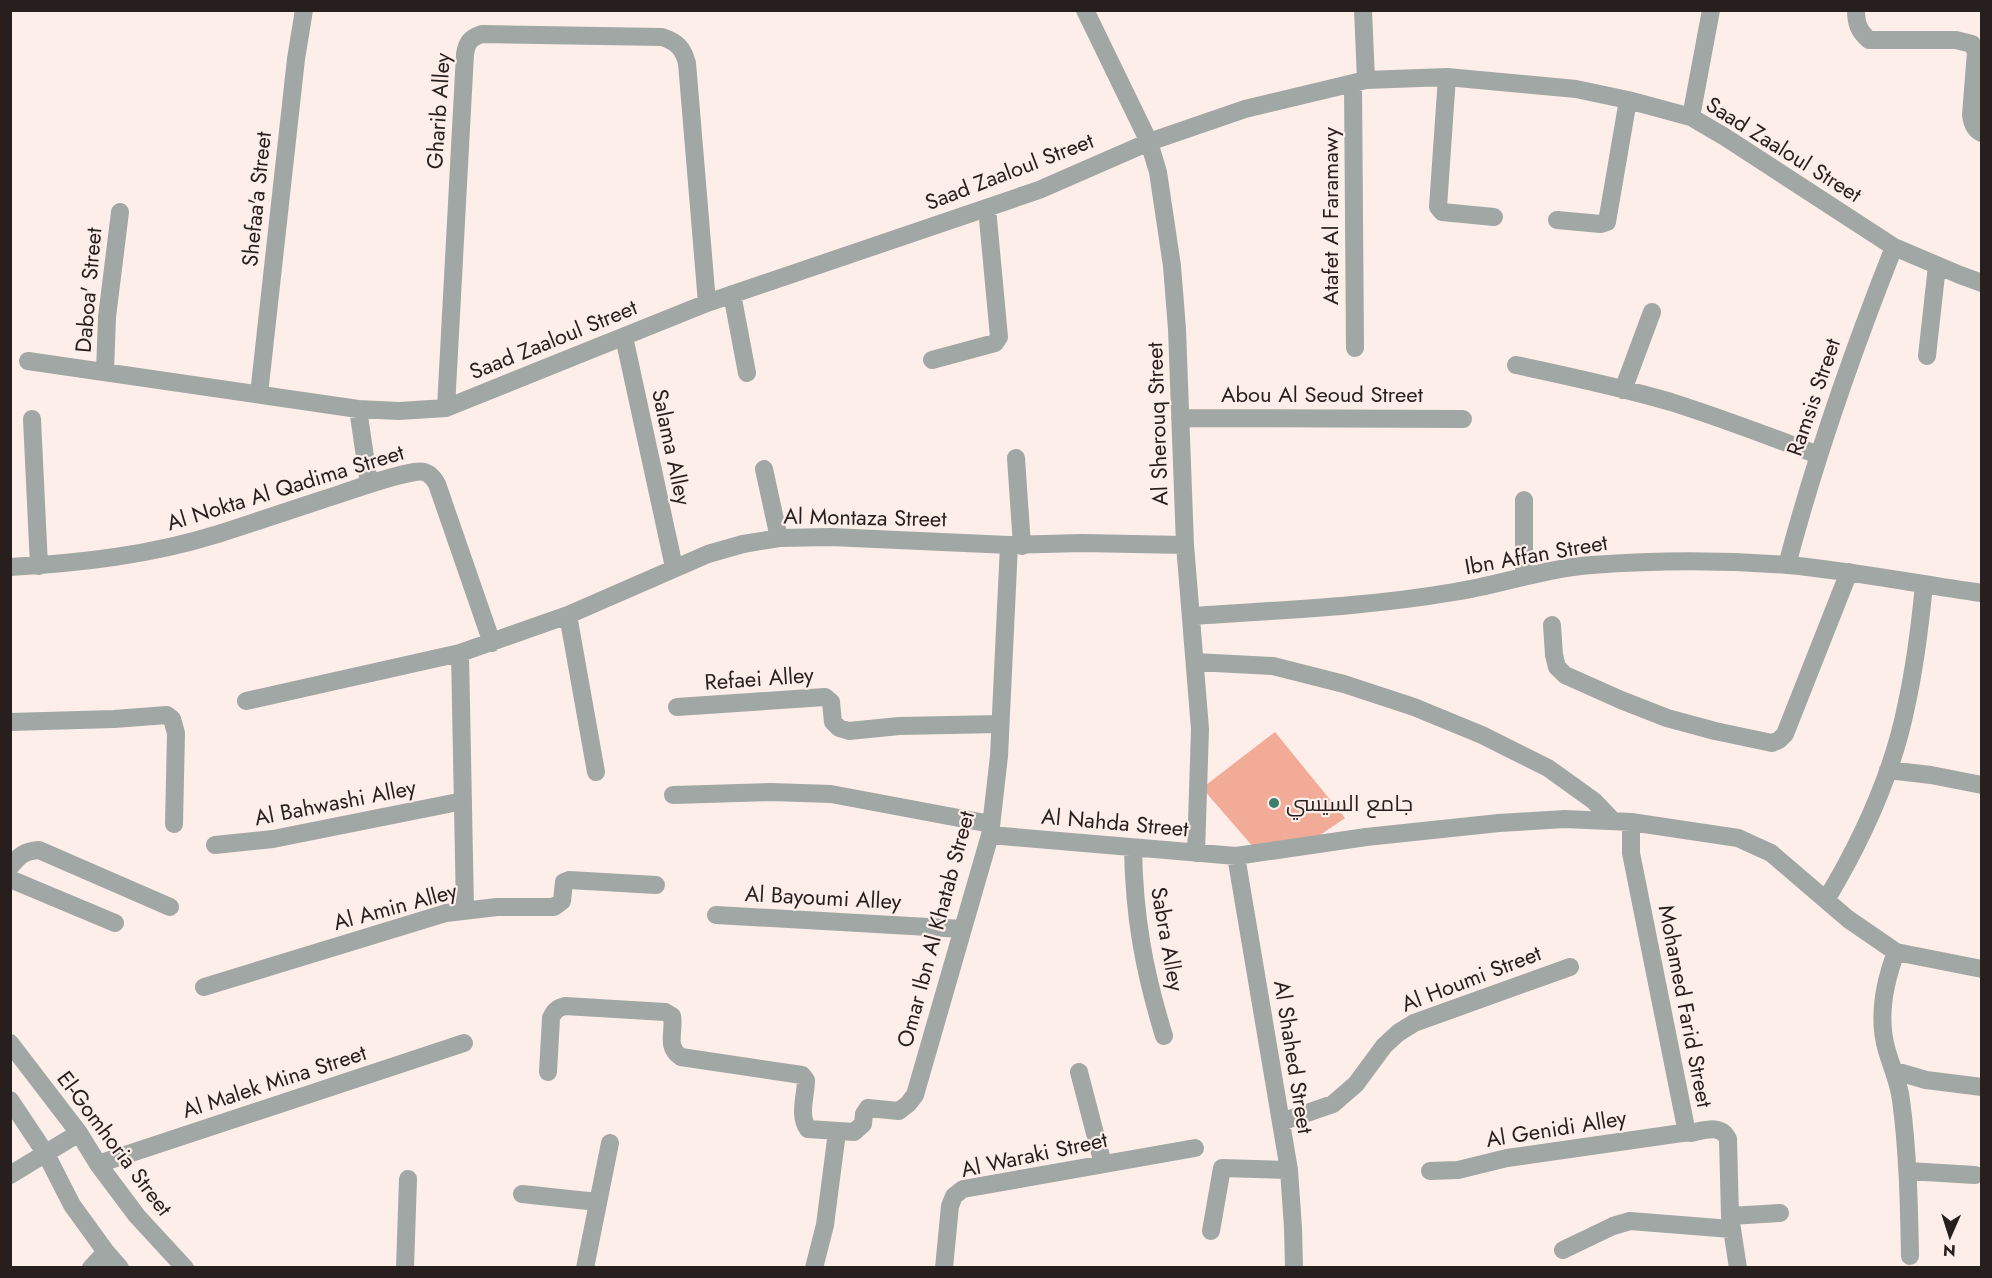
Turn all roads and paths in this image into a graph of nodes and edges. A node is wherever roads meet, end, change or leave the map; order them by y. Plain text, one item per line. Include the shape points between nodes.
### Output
1 (304, 10) edge
2 (1085, 10) edge
3 (1363, 10) edge
4 (1711, 10) edge
5 (1856, 10) edge
6 (1977, 43) edge
7 (1447, 77) junction
8 (1359, 82) junction
9 (1628, 99) junction
10 (1691, 117) junction
11 (1982, 133) edge
12 (1149, 142) junction
13 (987, 208) junction
14 (120, 212) dead end
15 (1494, 217) dead end
16 (1557, 220) dead end
17 (1894, 247) junction
18 (1937, 266) junction
19 (1982, 283) edge
20 (732, 294) junction
21 (707, 303) junction
22 (1652, 312) dead end
23 (624, 337) junction
24 (1354, 348) dead end
25 (1927, 356) dead end
26 (932, 360) dead end
27 (28, 361) dead end
28 (1516, 365) dead end
29 (105, 372) junction
30 (747, 373) dead end
31 (1623, 390) junction
32 (259, 394) junction
33 (446, 408) junction
34 (358, 409) junction
35 (1180, 418) junction
36 (32, 419) dead end
37 (1463, 419) dead end
38 (1818, 455) junction
39 (1016, 458) dead end
40 (764, 469) dead end
41 (369, 484) junction
42 (1524, 500) dead end
43 (778, 538) junction
44 (1016, 545) junction
45 (1185, 545) junction
46 (1786, 565) junction
47 (39, 566) junction
48 (10, 567) edge
49 (674, 567) junction
50 (1849, 572) junction
51 (1524, 577) junction
52 (1924, 585) junction
53 (1982, 593) edge
54 (568, 615) junction
55 (1191, 616) junction
56 (1552, 625) dead end
57 (492, 643) junction
58 (460, 653) junction
59 (1196, 662) junction
60 (246, 701) dead end
61 (677, 707) dead end
62 (10, 722) edge
63 (1000, 724) junction
64 (1888, 770) junction
65 (596, 772) dead end
66 (1982, 785) edge
67 (673, 795) dead end
68 (464, 801) junction
69 (1622, 822) junction
70 (174, 824) dead end
71 (990, 830) junction
72 (215, 846) dead end
73 (1133, 848) junction
74 (1196, 853) junction
75 (1236, 856) junction
76 (10, 867) edge
77 (10, 879) edge
78 (656, 885) dead end
79 (1827, 900) junction
80 (170, 907) dead end
81 (465, 909) junction
82 (716, 915) dead end
83 (115, 923) dead end
84 (963, 929) junction
85 (1896, 952) junction
86 (1570, 967) dead end
87 (1982, 969) edge
88 (204, 987) dead end
89 (1164, 1036) dead end
90 (10, 1043) edge
91 (464, 1043) dead end
92 (1895, 1071) junction
93 (548, 1072) dead end
94 (1079, 1072) dead end
95 (1982, 1087) edge
96 (10, 1100) edge
97 (1281, 1122) junction
98 (837, 1132) junction
99 (1689, 1132) junction
100 (79, 1133) junction
101 (610, 1143) dead end
102 (1195, 1148) dead end
103 (46, 1154) junction
104 (98, 1164) junction
105 (1103, 1164) junction
106 (1289, 1170) junction
107 (1430, 1170) dead end
108 (1908, 1172) junction
109 (10, 1175) edge
110 (1975, 1175) dead end
111 (408, 1179) dead end
112 (522, 1194) dead end
113 (598, 1202) junction
114 (1780, 1213) dead end
115 (1730, 1222) junction
116 (1211, 1231) dead end
117 (1563, 1250) dead end
118 (106, 1252) junction
119 (1910, 1256) dead end
120 (91, 1268) edge
121 (120, 1268) edge
122 (185, 1268) edge
123 (405, 1268) edge
124 (585, 1268) edge
125 (814, 1268) edge
126 (944, 1268) edge
127 (1294, 1268) edge
128 (1738, 1268) edge

1 - 32 street, Shefaa'a Street
2 - 12 street, Al Sherouq Street
3 - 8 street, Atafet Al Faramawy
4 - 10 street
5 - 6 street via 1861,33 1869,40
6 - 11 street via 1971,115 1972,124
7 - 8 street, Saad Zaaloul Street
7 - 9 street, Saad Zaaloul Street via 1576,89
7 - 15 street via 1438,207 1442,212
8 - 12 street, Saad Zaaloul Street via 1245,109
8 - 24 street, Atafet Al Faramawy
9 - 10 street, Saad Zaaloul Street
9 - 16 street via 1607,222
10 - 17 street, Saad Zaaloul Street
12 - 13 street, Saad Zaaloul Street
12 - 35 street, Al Sherouq Street via 1158,172 1172,266
13 - 20 street, Saad Zaaloul Street
13 - 26 street via 998,340
14 - 29 street, Daboa' Street via 107,317
17 - 18 street, Saad Zaaloul Street
17 - 38 street, Ramsis Street
18 - 19 street, Saad Zaaloul Street
18 - 25 street
20 - 21 street, Saad Zaaloul Street
20 - 30 street
21 - 23 street, Saad Zaaloul Street
21 - 33 street, Gharib Alley via 684,51 674,41 662,37 472,37 465,54
22 - 31 street
23 - 33 street, Saad Zaaloul Street
23 - 49 street, Salama Alley
27 - 29 street, Saad Zaaloul Street
28 - 31 street
29 - 32 street, Saad Zaaloul Street
31 - 38 street via 1744,426
32 - 34 street, Saad Zaaloul Street
33 - 34 street, Saad Zaaloul Street
34 - 41 street
35 - 37 street, Abou Al Seoud Street
35 - 45 street, Al Sherouq Street
36 - 47 street
38 - 46 street, Ramsis Street
39 - 44 street, Omar Ibn Al Khatab Street
40 - 43 street
41 - 47 street, Al Nokta Al Qadima Street via 173,547
41 - 57 street, Al Nokta Al Qadima Street via 416,472 432,476
42 - 51 street
43 - 44 street, Al Montaza Street
43 - 49 street, Al Montaza Street via 742,544
44 - 45 street, Al Montaza Street
44 - 63 street, Omar Ibn Al Khatab Street
45 - 55 street, Al Sherouq Street
46 - 50 street, Ibn Affan Street
46 - 51 street, Ibn Affan Street via 1676,561 1590,565
47 - 48 street, Al Nokta Al Qadima Street
49 - 54 street, Al Montaza Street
50 - 52 street, Ibn Affan Street
50 - 56 street via 1785,734 1772,743 1667,718 1565,675 1554,656
51 - 55 street, Ibn Affan Street via 1455,592 1373,603
52 - 53 street, Ibn Affan Street
52 - 64 street via 1918,648
54 - 57 street, Al Montaza Street
54 - 65 street
55 - 59 street, Al Sherouq Street
57 - 58 street, Al Montaza Street
58 - 60 street, Al Montaza Street
58 - 68 street
59 - 69 street via 1273,666 1414,707 1548,768
59 - 74 street, Al Sherouq Street via 1200,729
61 - 63 street, Refaei Alley via 825,697 831,702 833,722 849,730
62 - 70 street via 167,715 176,733
63 - 71 street, Omar Ibn Al Khatab Street
64 - 66 street
64 - 79 street via 1870,818
67 - 71 street, Al Nahda Street via 831,794
68 - 72 street, Al Bahwashi Alley via 273,839
68 - 81 street
69 - 75 street, Al Nahda Street via 1565,819 1499,823
69 - 79 street, Al Nahda Street via 1738,838 1771,853
69 - 99 street, Mohamed Farid Street
71 - 73 street, Al Nahda Street
71 - 84 street, Omar Ibn Al Khatab Street
73 - 74 street, Al Nahda Street
73 - 89 street, Sabra Alley via 1140,944
74 - 75 street, Al Nahda Street
75 - 97 street, Al Shahed Street
76 - 80 street via 19,855 39,850
77 - 83 street
78 - 81 street, Al Amin Alley via 569,880 564,882 562,901 554,907
79 - 85 street, Al Nahda Street
81 - 88 street, Al Amin Alley
82 - 84 street, Al Bayoumi Alley
84 - 98 street, Omar Ibn Al Khatab Street via 915,1095 899,1111 872,1107 866,1110 859,1129
85 - 87 street
85 - 92 street via 1885,987 1882,1024
86 - 97 street, Al Houmi Street via 1414,1023 1384,1046 1356,1084 1333,1104
90 - 100 street, El-Gomhoria Street
91 - 104 street, Al Malek Mina Street
92 - 95 street via 1926,1080
92 - 108 street
93 - 98 street via 551,1018 559,1008 669,1013 673,1020 671,1046 676,1054 802,1075 806,1080 802,1117 808,1129
94 - 105 street
96 - 103 street
97 - 106 street, Al Shahed Street
98 - 125 street via 825,1225
99 - 107 street, Al Genidi Alley via 1507,1158 1458,1170
99 - 115 street, Mohamed Farid Street via 1725,1132
100 - 103 street
100 - 104 street, El-Gomhoria Street
101 - 113 street
102 - 105 street, Al Waraki Street
103 - 109 street
103 - 118 street via 72,1205
104 - 122 street, El-Gomhoria Street via 137,1216
105 - 126 street, Al Waraki Street via 963,1189 950,1206
106 - 116 street via 1222,1168
106 - 127 street, Al Shahed Street
108 - 110 street
108 - 119 street
111 - 123 street
112 - 113 street
113 - 124 street
114 - 115 street
115 - 117 street via 1630,1221
115 - 128 street, Mohamed Farid Street
118 - 120 street
118 - 121 street

